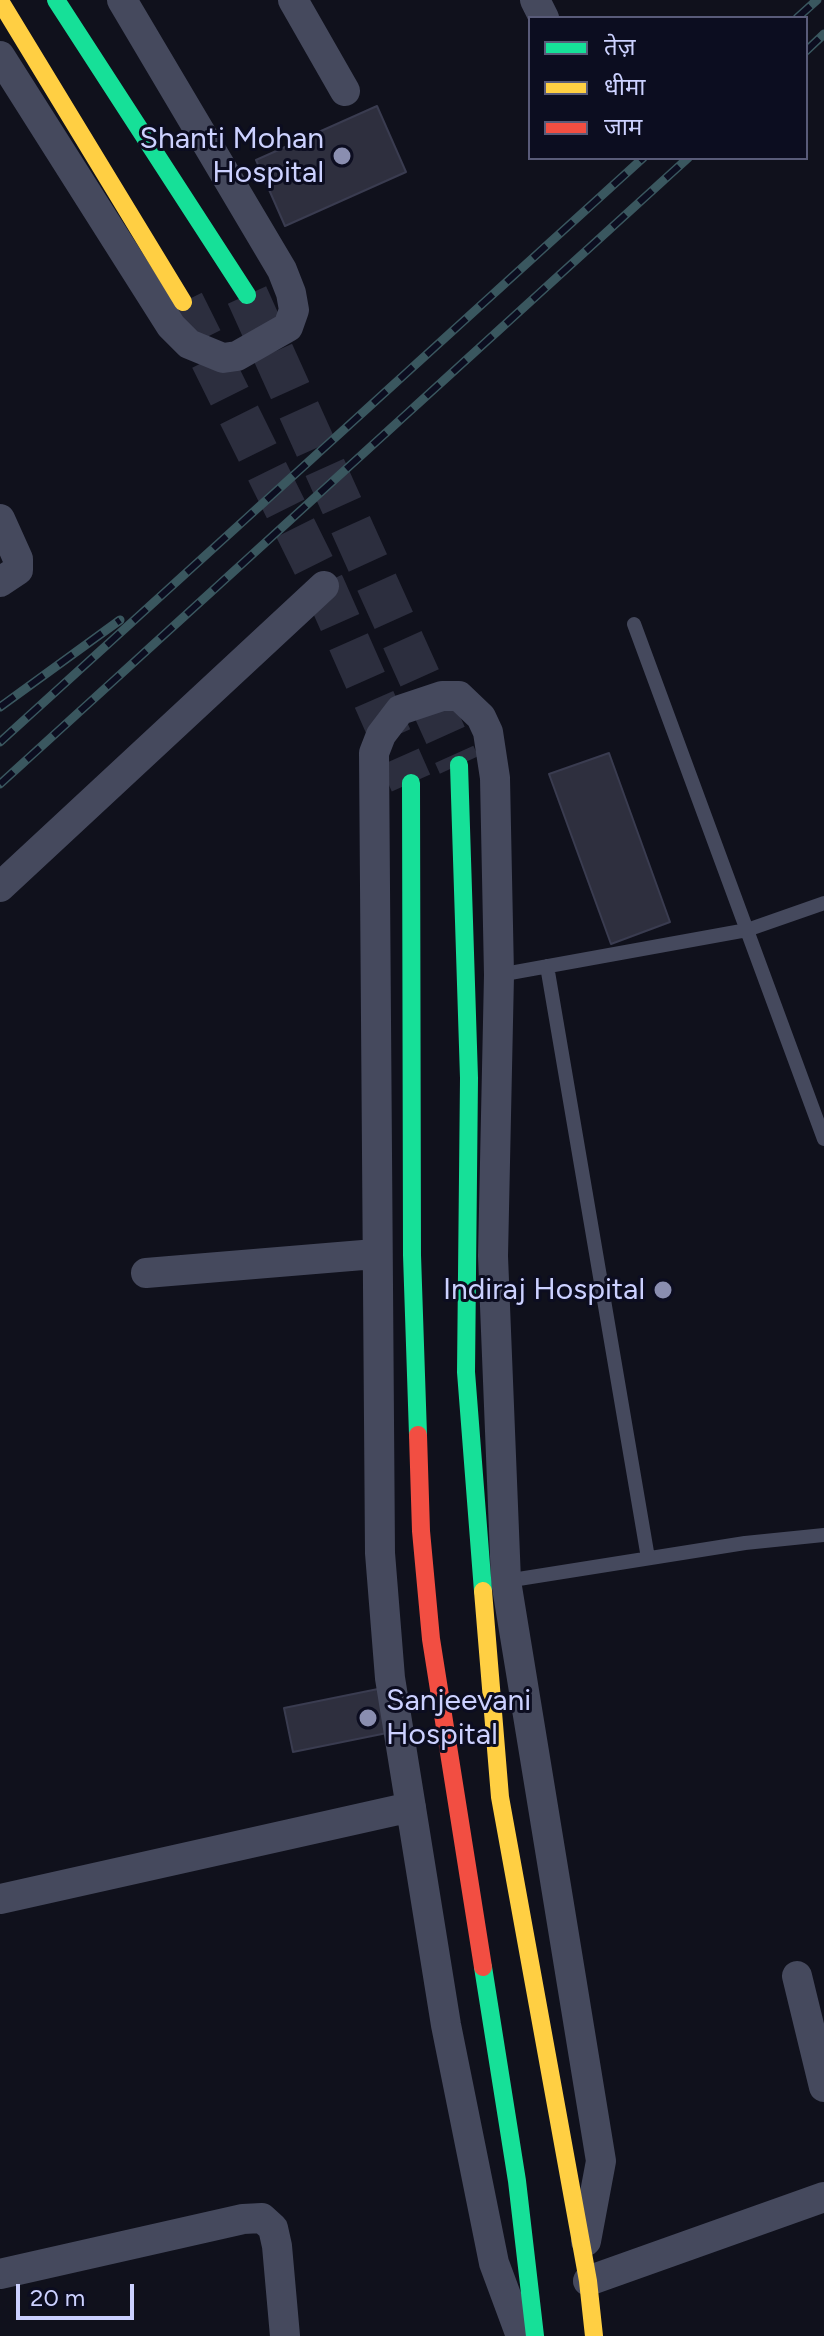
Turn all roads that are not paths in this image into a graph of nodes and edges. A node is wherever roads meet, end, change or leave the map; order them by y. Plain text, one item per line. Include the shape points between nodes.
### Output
1 (56, 0) edge
2 (122, 0) edge
3 (293, 0) edge
4 (0, 1) edge
5 (0, 56) edge
6 (345, 91) dead end
7 (12, 99) edge
8 (247, 295) tunnel mouth
9 (183, 302) tunnel mouth
10 (0, 519) edge
11 (0, 582) edge
12 (324, 586) dead end
13 (634, 624) dead end
14 (459, 765) tunnel mouth
15 (411, 783) tunnel mouth
16 (0, 887) edge
17 (824, 903) edge
18 (747, 930) junction
19 (547, 966) junction
20 (499, 975) junction
21 (824, 1139) edge
22 (375, 1254) junction
23 (146, 1273) dead end
24 (824, 1535) edge
25 (648, 1558) junction
26 (506, 1581) junction
27 (411, 1807) junction
28 (0, 1899) edge
29 (797, 1976) dead end
30 (824, 2087) edge
31 (824, 2197) edge
32 (586, 2268) junction
33 (0, 2274) edge
34 (285, 2336) edge
35 (521, 2336) edge
36 (535, 2336) edge
37 (594, 2336) edge

1 - 8 street
2 - 7 street via 282,270 294,310 288,327 237,356 223,358 189,344
3 - 6 street
4 - 9 street
5 - 7 street
10 - 11 street via 18,559 18,570
12 - 16 street
13 - 18 lane
14 - 32 street via 469,1078 466,1372 500,1797
15 - 36 street via 412,1255 421,1531 431,1639 515,2165
17 - 18 lane
18 - 19 lane
18 - 21 lane
19 - 20 lane
19 - 25 lane
20 - 22 street via 488,732 471,704 459,696 442,696 400,710 374,753
20 - 26 street via 493,1256
22 - 23 street
22 - 27 street via 380,1553 390,1678
24 - 25 lane
25 - 26 lane
26 - 32 street via 601,2161
27 - 28 street
27 - 35 street via 481,2204 494,2263
29 - 30 street
31 - 32 street
32 - 37 street
33 - 34 street via 262,2218 273,2228 277,2246

